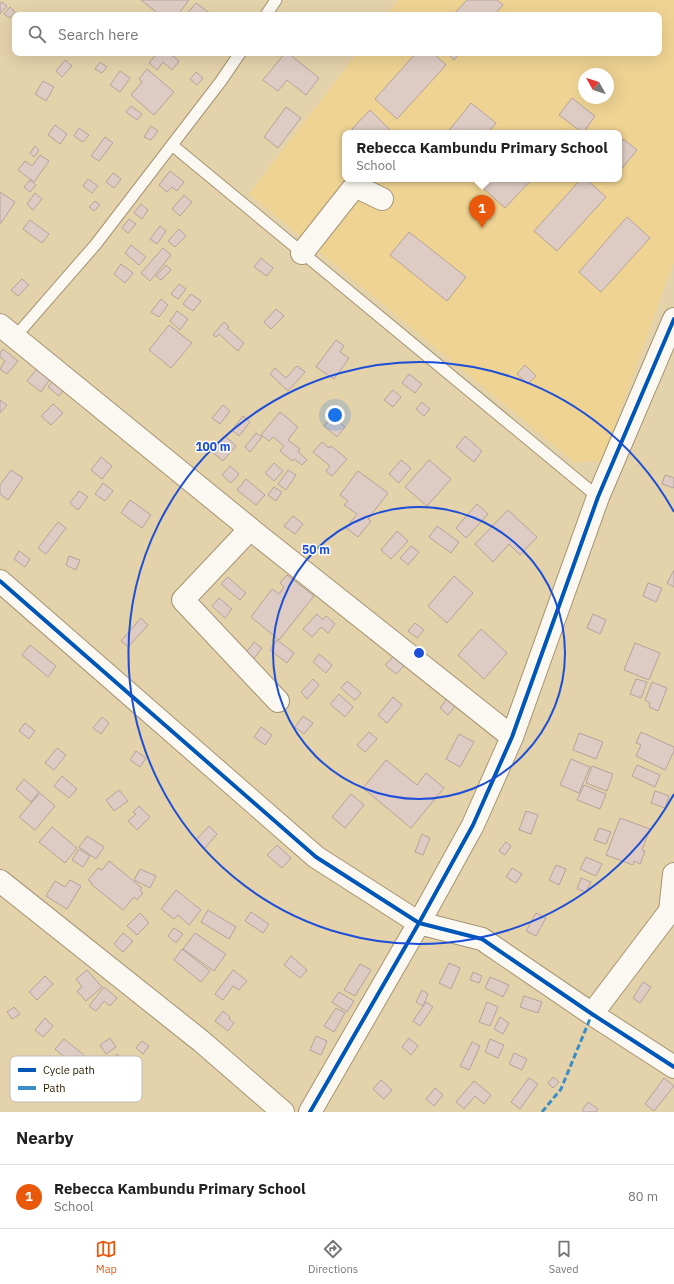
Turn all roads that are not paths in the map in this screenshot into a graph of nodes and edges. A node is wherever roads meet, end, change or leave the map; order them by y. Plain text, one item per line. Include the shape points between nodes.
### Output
1 (276, 0) edge
2 (268, 12) edge
3 (238, 56) edge
4 (172, 145) junction
5 (382, 199) dead end
6 (302, 253) junction
7 (674, 319) edge
8 (8, 331) edge
9 (598, 497) junction
10 (250, 529) junction
11 (0, 581) edge
12 (278, 701) dead end
13 (512, 737) junction
14 (674, 874) edge
15 (0, 880) edge
16 (419, 923) junction
17 (592, 1014) junction
18 (674, 1067) edge
19 (283, 1112) edge
20 (310, 1112) edge

1 - 2 lane
3 - 4 lane
4 - 6 lane
4 - 8 lane via 96,244
5 - 6 street via 355,186
6 - 9 lane
7 - 9 street
8 - 10 street
9 - 13 street
10 - 12 street via 183,600
10 - 13 street
11 - 16 street via 316,857
13 - 16 street via 473,824
14 - 17 street via 670,911
15 - 19 street via 201,1040
16 - 17 street via 482,938
16 - 20 street
17 - 18 street

